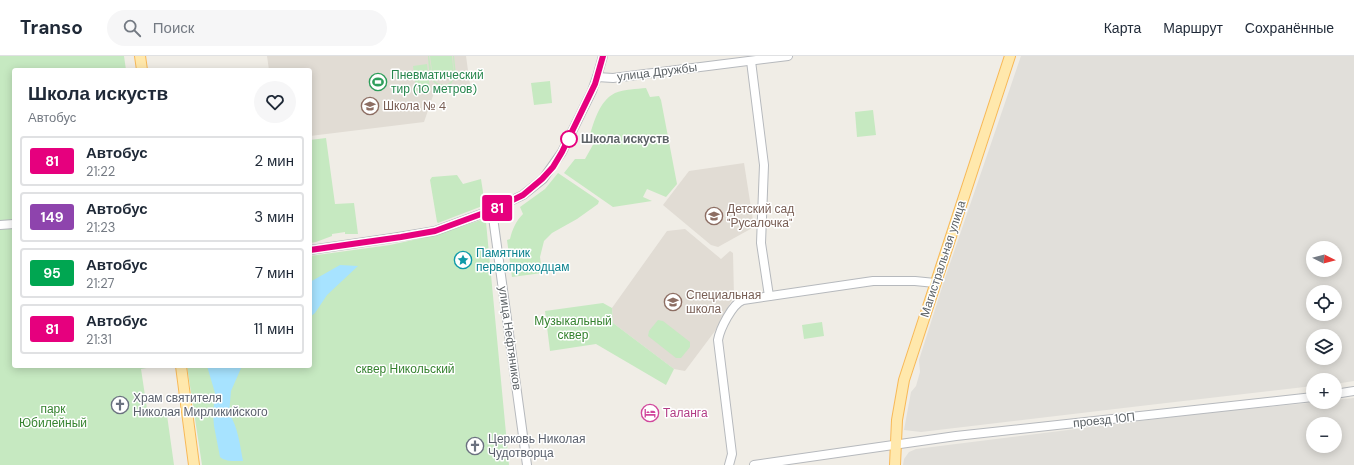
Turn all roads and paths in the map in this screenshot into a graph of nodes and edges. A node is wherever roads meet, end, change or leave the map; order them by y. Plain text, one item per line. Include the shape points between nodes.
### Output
1 (140, 56) edge
2 (603, 56) edge
3 (788, 56) edge
4 (1010, 56) edge
5 (751, 61) junction
6 (142, 68) edge
7 (598, 77) junction
8 (492, 210) junction
9 (12, 224) edge
10 (0, 226) edge
11 (312, 250) edge
12 (934, 283) junction
13 (769, 296) junction
14 (181, 368) edge
15 (1354, 391) edge
16 (1342, 393) edge
17 (1306, 398) edge
18 (895, 444) junction
19 (194, 465) edge
20 (527, 465) edge
21 (729, 465) edge
22 (754, 465) edge
23 (895, 465) edge

1 - 6 main road
2 - 7 street
3 - 5 street, улица Дружбы
4 - 12 main road, Магистральная улица
5 - 7 street, улица Дружбы via 613,78
5 - 13 street via 764,164 761,236
7 - 8 street via 568,140 548,173 523,195
8 - 11 street via 428,232
8 - 20 street, улица Нефтяников
9 - 10 street
12 - 13 street via 879,280
12 - 18 main road, Магистральная улица via 904,380 898,407
13 - 21 street via 743,300 736,304 719,335 718,346 732,454
14 - 19 main road
15 - 16 street
17 - 18 street, проезд 10П
18 - 22 street, проезд 10П
18 - 23 main road, Магистральная улица

